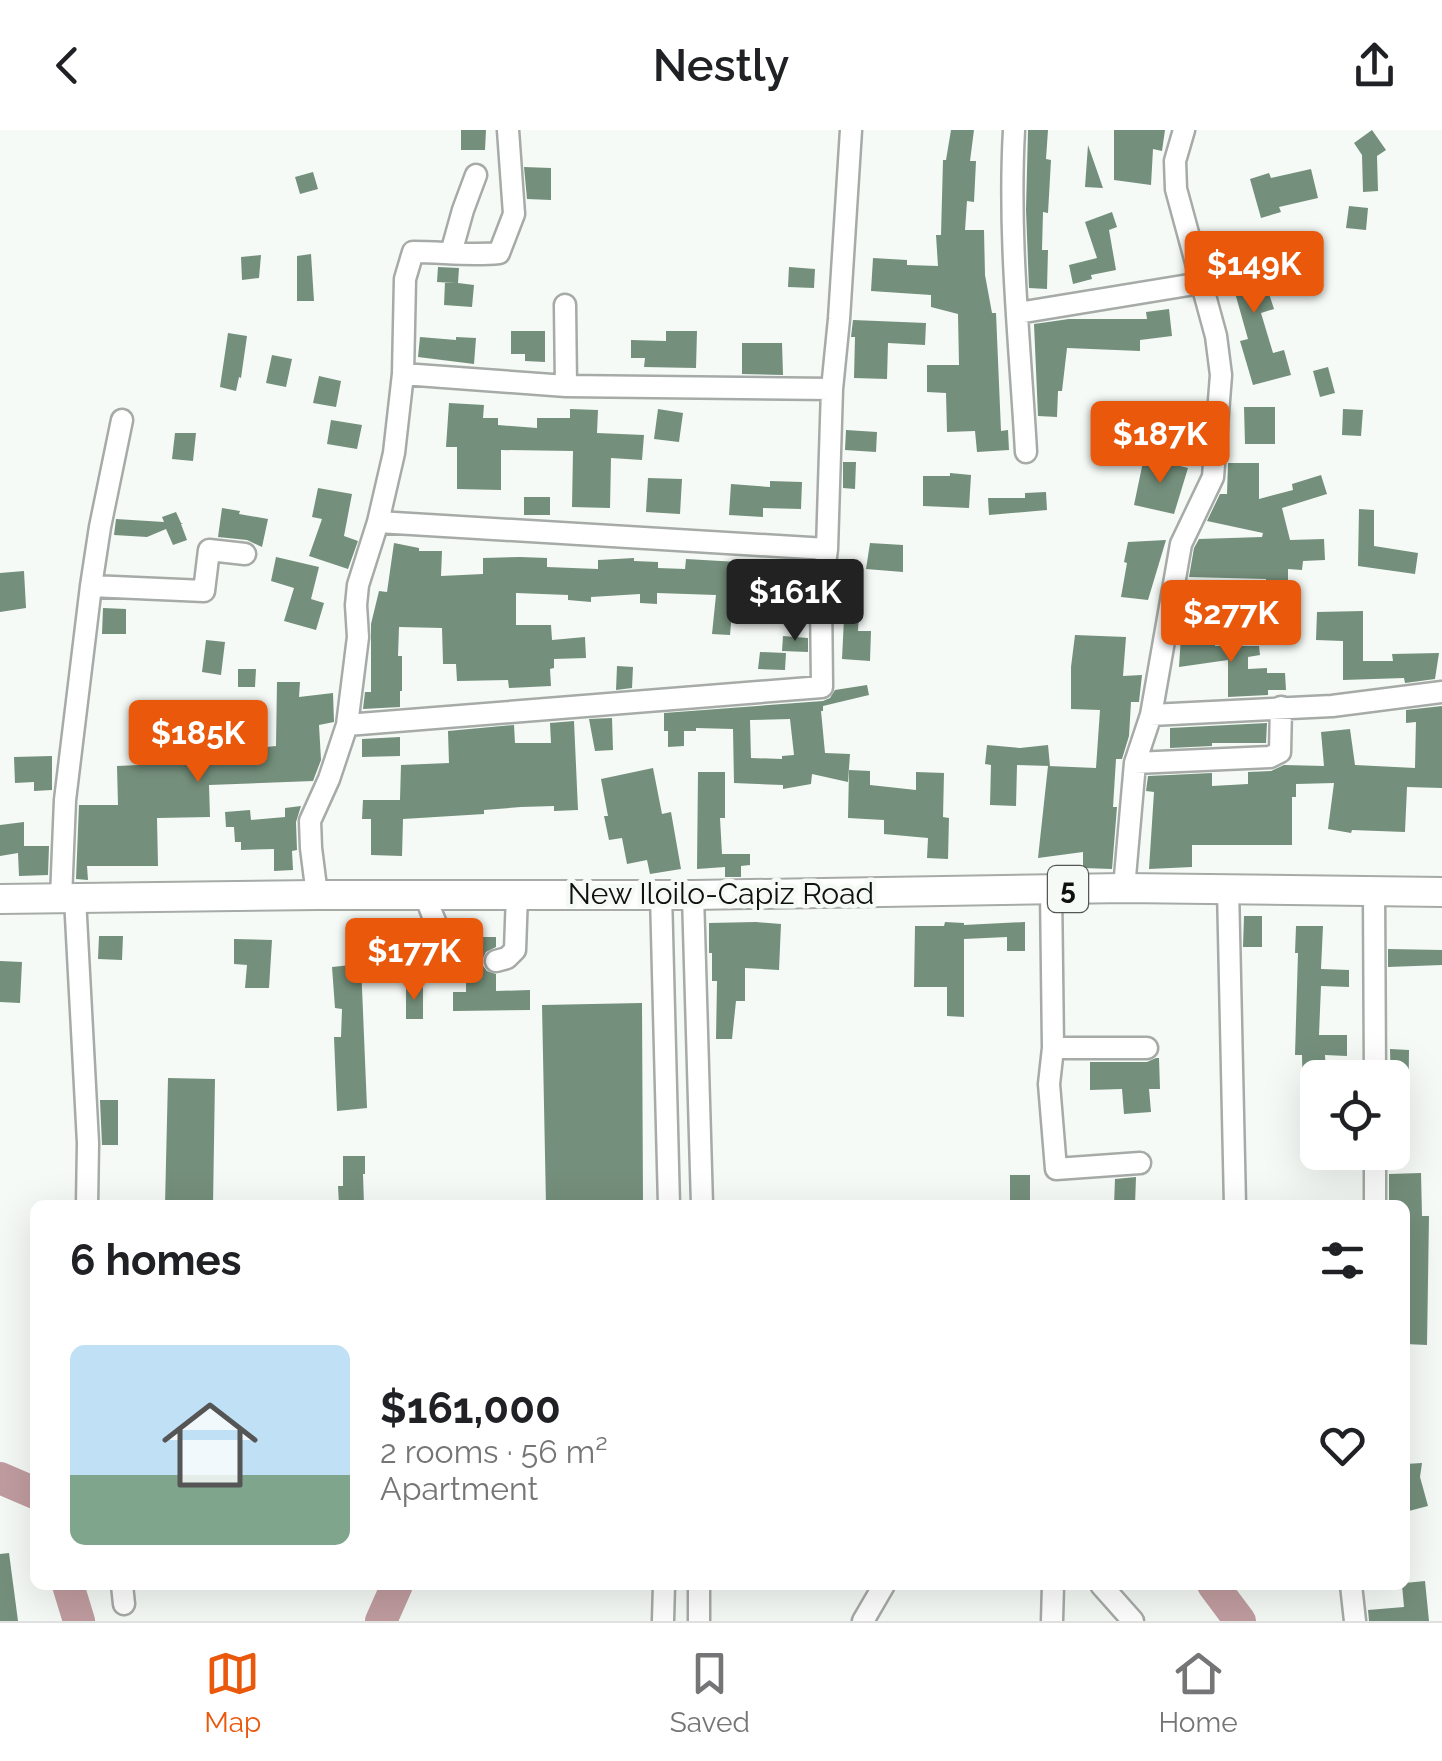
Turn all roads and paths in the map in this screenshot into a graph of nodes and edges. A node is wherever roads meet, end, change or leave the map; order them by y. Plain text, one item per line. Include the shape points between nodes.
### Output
1 (508, 130) edge
2 (851, 130) edge
3 (1014, 130) edge
4 (1184, 130) edge
5 (476, 176) dead end
6 (451, 253) junction
7 (1201, 283) junction
8 (566, 304) dead end
9 (1018, 313) junction
10 (403, 374) junction
11 (566, 386) junction
12 (832, 389) junction
13 (122, 420) dead end
14 (1026, 452) dead end
15 (378, 522) junction
16 (827, 548) junction
17 (245, 554) dead end
18 (91, 586) junction
19 (1442, 692) edge
20 (1281, 707) junction
21 (1152, 715) junction
22 (347, 726) junction
23 (1136, 762) junction
24 (1124, 888) junction
25 (1228, 888) junction
26 (1051, 889) junction
27 (1374, 891) junction
28 (1442, 892) edge
29 (425, 894) junction
30 (517, 894) junction
31 (661, 894) junction
32 (316, 895) junction
33 (693, 895) junction
34 (68, 898) junction
35 (0, 899) edge
36 (466, 961) dead end
37 (496, 961) dead end
38 (1053, 1048) junction
39 (1147, 1048) dead end
40 (1375, 1060) edge
41 (1140, 1163) dead end
42 (1375, 1170) edge
43 (87, 1200) edge
44 (669, 1200) edge
45 (702, 1200) edge
46 (1235, 1200) edge
47 (1375, 1200) edge
48 (664, 1590) edge
49 (700, 1590) edge
50 (881, 1590) edge
51 (1053, 1590) edge
52 (1105, 1590) edge
53 (1352, 1590) edge
54 (663, 1621) edge
55 (699, 1621) edge
56 (863, 1621) edge
57 (1052, 1621) edge
58 (1133, 1621) edge
59 (1355, 1621) edge

1 - 6 street via 514,214 499,253
2 - 12 street
3 - 9 street
4 - 7 street via 1176,190
5 - 6 street
6 - 10 street via 413,252 404,279
7 - 9 street
7 - 21 street via 1221,375 1213,477 1181,544
8 - 11 street
9 - 14 street
10 - 11 street
10 - 15 street
11 - 12 street
12 - 16 street
13 - 18 street
15 - 16 street
15 - 22 street via 358,586
16 - 22 street via 820,596 822,687
17 - 18 street via 209,550 204,592
18 - 34 street via 65,800
19 - 20 street
20 - 21 street
20 - 23 street via 1280,752 1270,758
21 - 23 street
22 - 32 street via 310,822
23 - 24 street
24 - 25 highway, New Iloilo-Capiz Road / 5
24 - 26 highway, New Iloilo-Capiz Road / 5
25 - 27 highway, New Iloilo-Capiz Road / 5
25 - 46 street
26 - 33 highway, New Iloilo-Capiz Road / 5
26 - 38 street
27 - 28 highway, New Iloilo-Capiz Road / 5
27 - 40 street
29 - 30 highway, New Iloilo-Capiz Road / 5
29 - 32 highway, New Iloilo-Capiz Road / 5
29 - 36 street via 434,922
30 - 31 highway, New Iloilo-Capiz Road / 5
30 - 37 street via 514,950
31 - 33 highway, New Iloilo-Capiz Road / 5
31 - 44 street
32 - 34 highway, New Iloilo-Capiz Road / 5
33 - 45 street
34 - 35 highway, New Iloilo-Capiz Road / 5
34 - 43 street
38 - 39 street
38 - 41 street via 1056,1169
42 - 47 street
48 - 54 street
49 - 55 street
50 - 56 street
51 - 57 street
52 - 58 street
53 - 59 street

